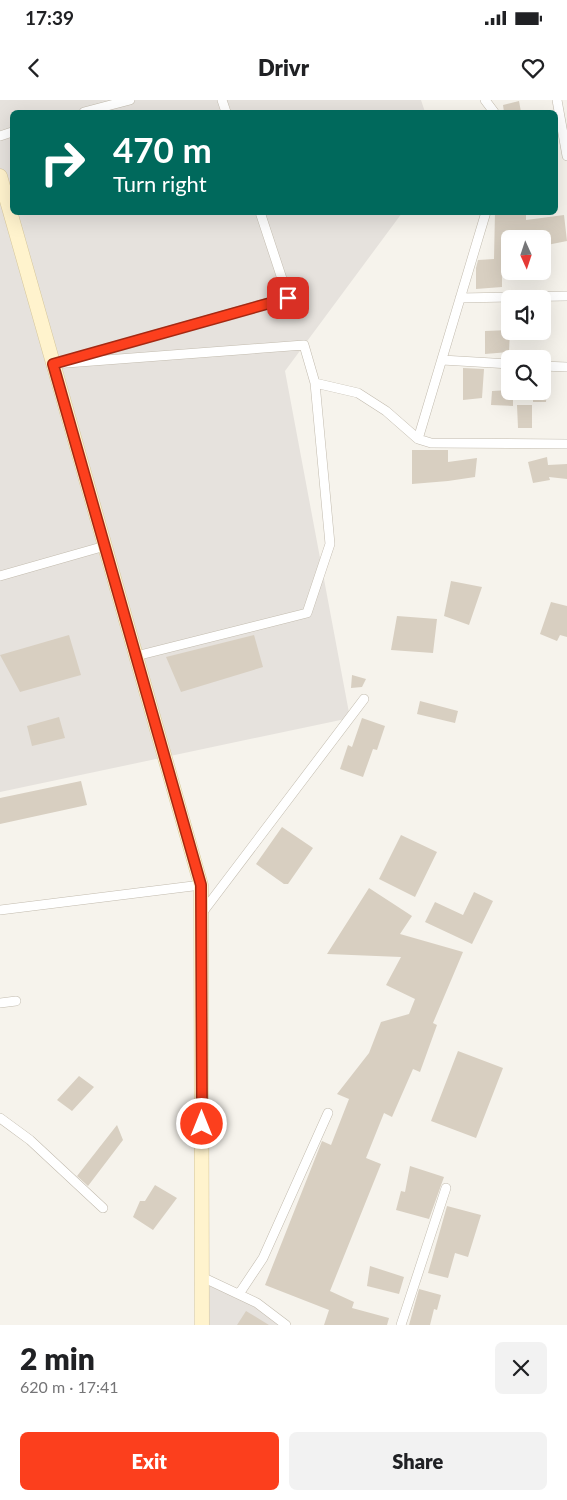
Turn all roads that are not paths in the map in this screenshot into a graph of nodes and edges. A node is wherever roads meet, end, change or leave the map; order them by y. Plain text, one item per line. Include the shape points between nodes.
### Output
1 (130, 100) edge
2 (484, 100) edge
3 (92, 110) edge
4 (492, 110) edge
5 (558, 129) edge
6 (567, 156) edge
7 (0, 176) edge
8 (10, 211) edge
9 (11, 215) edge
10 (261, 215) edge
11 (485, 215) edge
12 (567, 296) edge
13 (460, 298) junction
14 (442, 360) junction
15 (501, 363) edge
16 (53, 364) junction
17 (551, 366) edge
18 (567, 367) edge
19 (315, 383) junction
20 (418, 439) junction
21 (567, 444) edge
22 (105, 546) junction
23 (0, 576) edge
24 (136, 656) junction
25 (364, 699) dead end
26 (201, 885) junction
27 (0, 910) edge
28 (202, 913) junction
29 (16, 1001) dead end
30 (0, 1004) edge
31 (328, 1113) dead end
32 (0, 1118) edge
33 (446, 1188) dead end
34 (103, 1208) dead end
35 (202, 1277) junction
36 (240, 1294) junction
37 (202, 1325) edge
38 (286, 1325) edge
39 (401, 1325) edge

1 - 3 street
2 - 4 street
5 - 6 street
7 - 8 main road
9 - 16 main road
10 - 16 street via 288,298
11 - 13 street
12 - 13 street
13 - 14 street
14 - 15 street
14 - 20 street
16 - 19 street via 304,345
16 - 22 main road
17 - 18 street
19 - 20 street via 358,393 386,411
19 - 24 street via 330,544 307,613
20 - 21 street via 431,442
22 - 23 street
22 - 24 main road
24 - 26 main road
25 - 28 street
26 - 27 street
26 - 28 main road
28 - 35 main road
29 - 30 street
31 - 36 street via 263,1258
32 - 34 street via 30,1140
33 - 39 street
35 - 36 street
35 - 37 main road
36 - 38 street via 257,1302

